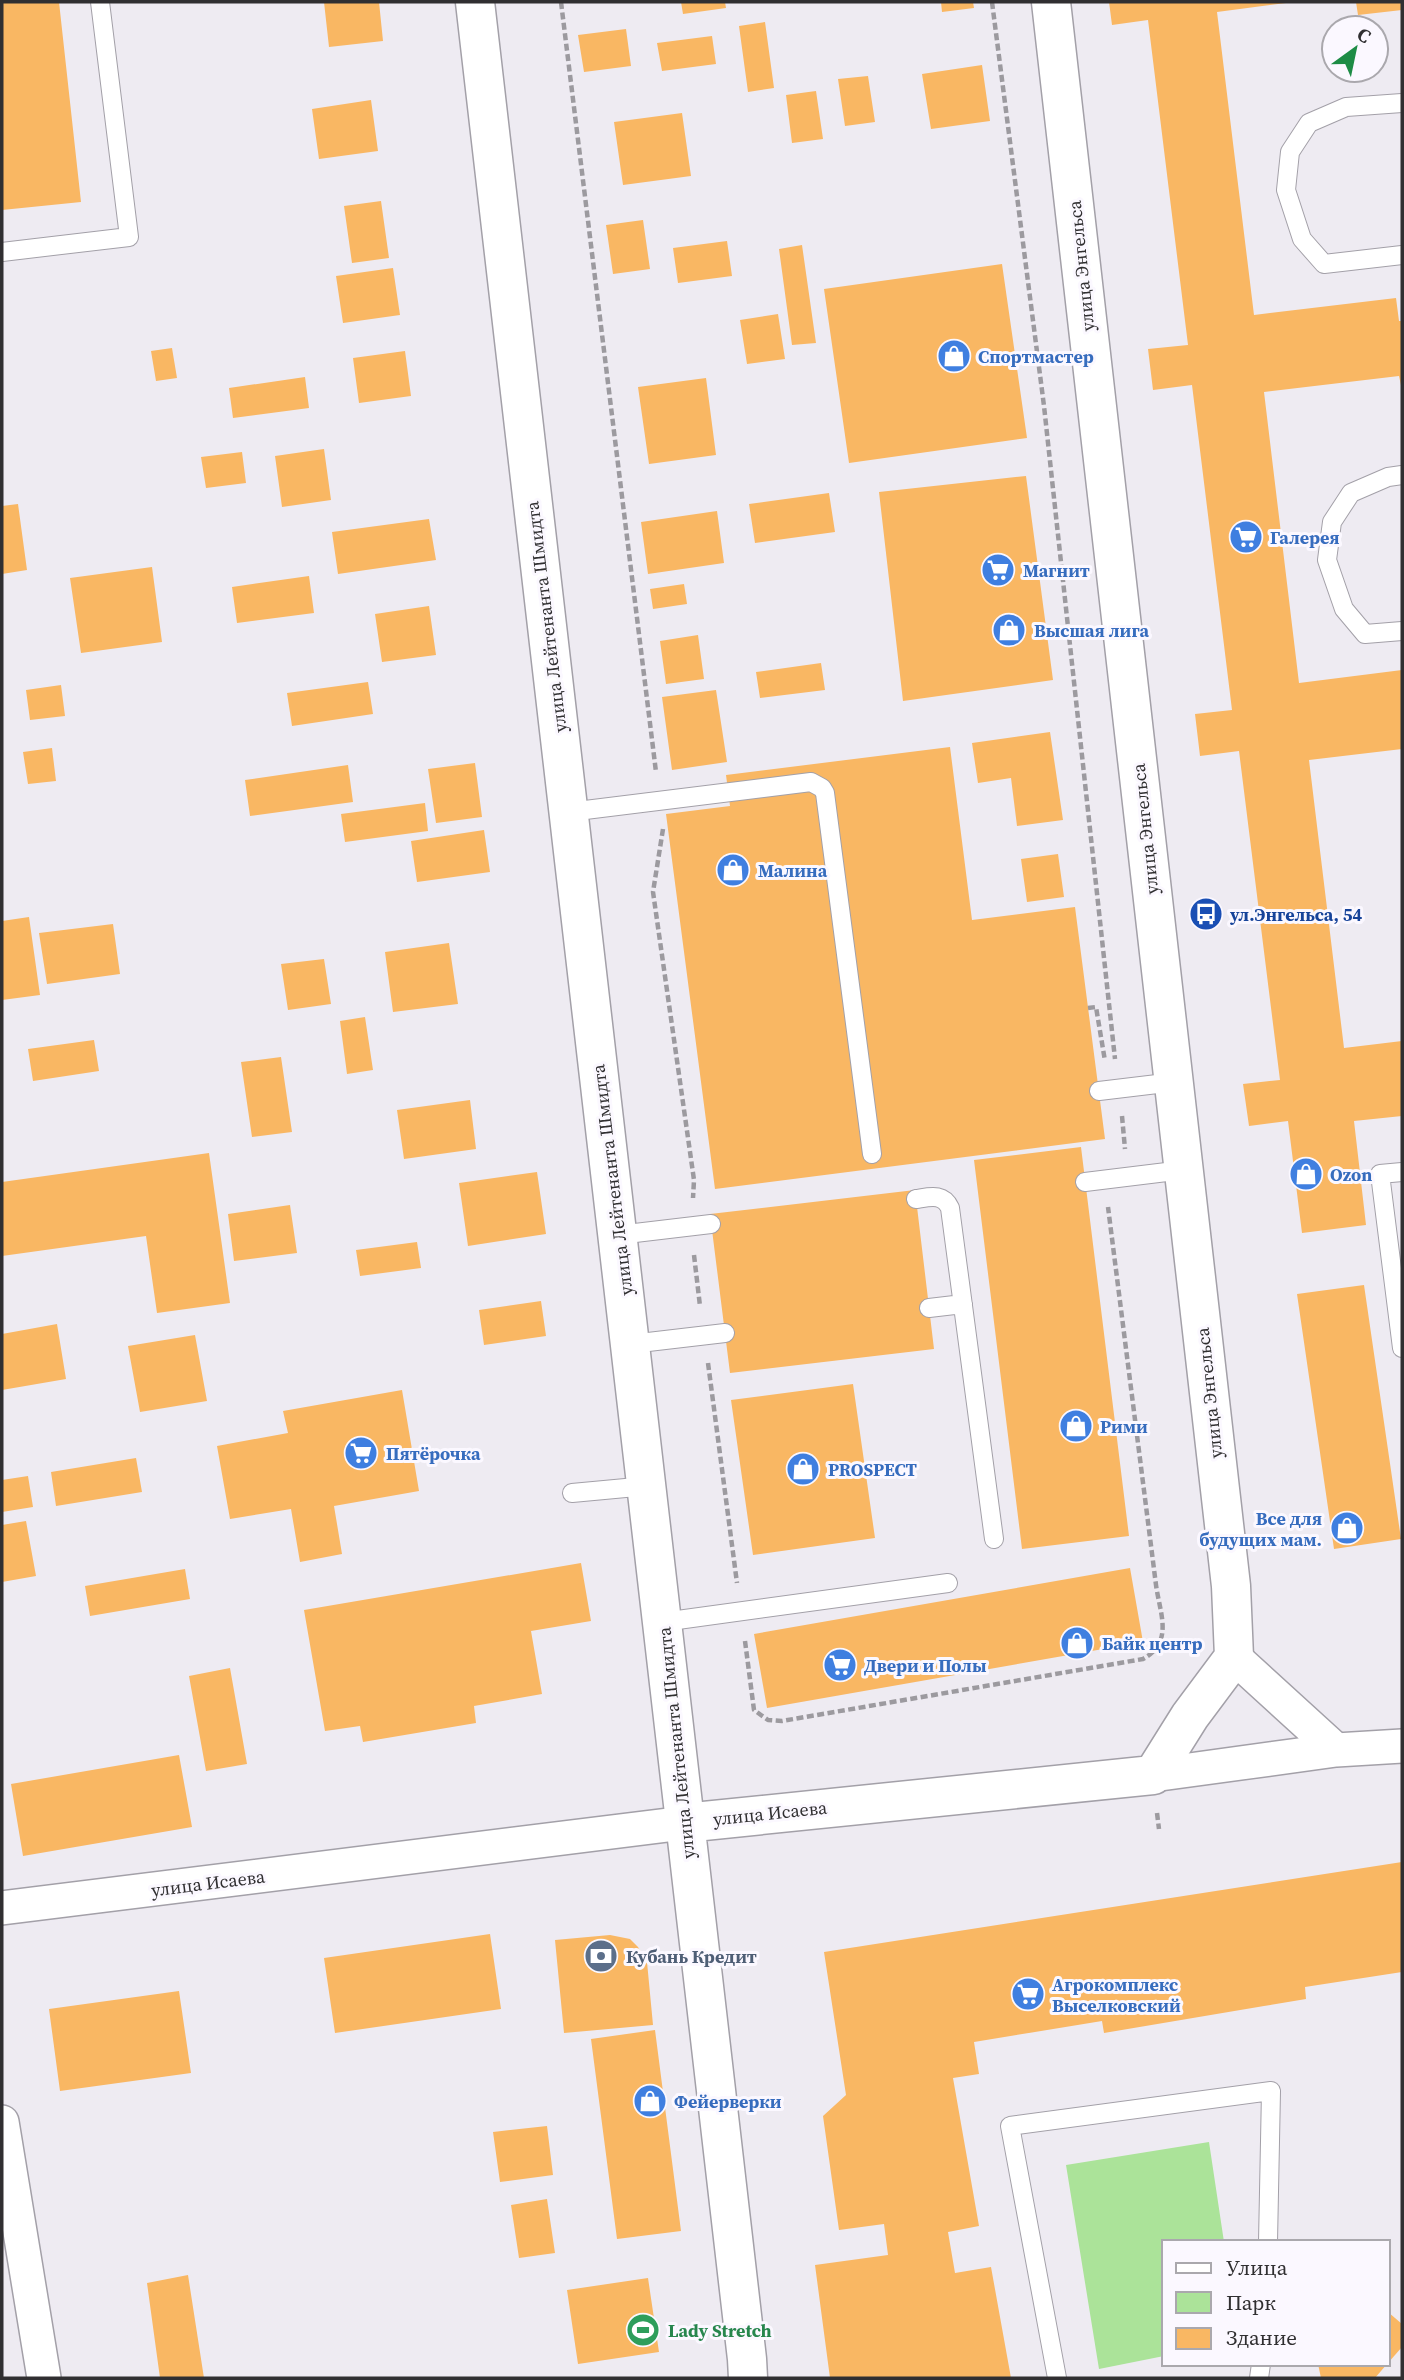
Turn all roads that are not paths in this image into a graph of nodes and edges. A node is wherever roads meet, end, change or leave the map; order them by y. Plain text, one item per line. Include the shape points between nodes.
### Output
1 (100, 2) edge
2 (475, 2) edge
3 (1051, 2) edge
4 (1402, 103) edge
5 (2, 252) edge
6 (1402, 255) edge
7 (1402, 475) edge
8 (1402, 631) edge
9 (569, 812) junction
10 (1174, 1082) junction
11 (1099, 1091) dead end
12 (872, 1154) dead end
13 (1183, 1170) junction
14 (1402, 1172) edge
15 (1085, 1182) dead end
16 (916, 1199) dead end
17 (711, 1224) dead end
18 (618, 1235) junction
19 (963, 1304) junction
20 (929, 1308) dead end
21 (725, 1333) dead end
22 (631, 1343) junction
23 (1402, 1348) edge
24 (647, 1486) junction
25 (572, 1493) dead end
26 (994, 1539) dead end
27 (948, 1583) dead end
28 (663, 1622) junction
29 (1234, 1657) junction
30 (1402, 1746) edge
31 (1336, 1750) junction
32 (1153, 1775) junction
33 (684, 1823) junction
34 (2, 1908) edge
35 (2, 2122) edge
36 (1268, 2240) edge
37 (741, 2372) edge
38 (44, 2378) edge
39 (1057, 2378) edge

1 - 5 lane via 129,237
2 - 9 street, улица Лейтенанта Шмидта
3 - 10 street, улица Энгельса
4 - 6 lane via 1346,107 1309,123 1290,152 1286,190 1302,239 1324,264
7 - 8 lane via 1350,493 1332,522 1328,560 1344,609 1365,634
9 - 12 lane via 811,782 822,788
9 - 18 street, улица Лейтенанта Шмидта
10 - 11 lane
10 - 13 street, улица Энгельса
13 - 15 lane
13 - 29 street, улица Энгельса via 1231,1587
14 - 23 lane via 1380,1174
16 - 19 lane via 947,1201
17 - 18 lane
18 - 22 street, улица Лейтенанта Шмидта
19 - 20 lane
19 - 26 lane
21 - 22 lane
22 - 24 street, улица Лейтенанта Шмидта
24 - 25 lane
24 - 28 street, улица Лейтенанта Шмидта
27 - 28 lane
28 - 33 street, улица Лейтенанта Шмидта
29 - 31 street
29 - 32 street
30 - 31 street
31 - 32 street
32 - 33 street, улица Исаева
33 - 34 street, улица Исаева
33 - 37 street, улица Лейтенанта Шмидта
35 - 38 street
36 - 39 lane via 1271,2091 1010,2126

